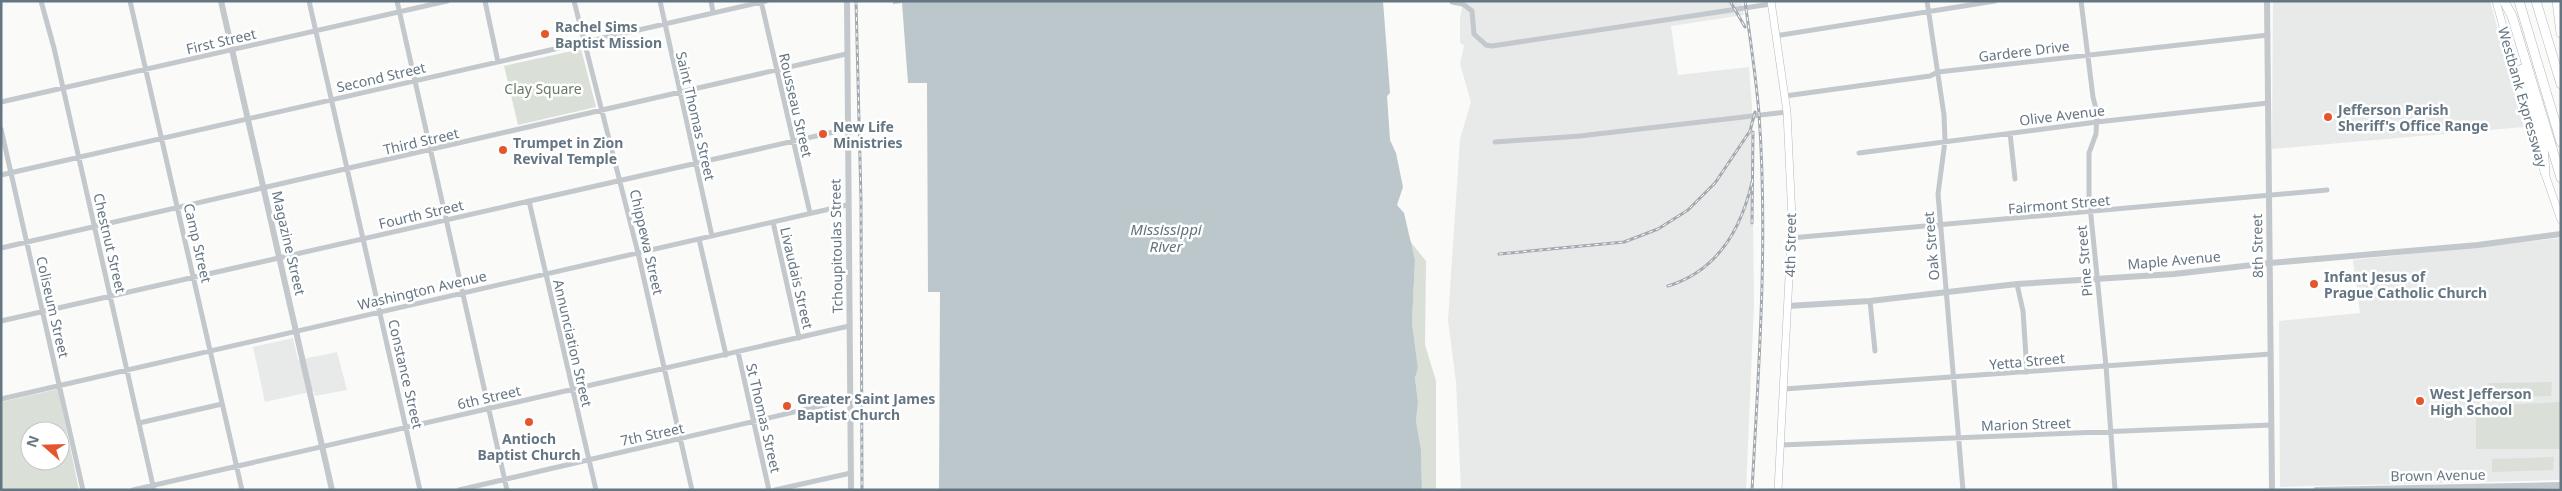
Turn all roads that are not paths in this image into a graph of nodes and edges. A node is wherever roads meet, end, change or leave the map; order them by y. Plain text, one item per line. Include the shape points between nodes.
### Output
1 (41, 1) edge
2 (130, 1) edge
3 (220, 1) edge
4 (309, 1) edge
5 (397, 1) edge
6 (446, 1) edge
7 (485, 1) edge
8 (574, 1) edge
9 (660, 1) edge
10 (711, 1) edge
11 (847, 1) edge
12 (1928, 1) edge
13 (1995, 1) edge
14 (2081, 1) edge
15 (2267, 1) edge
16 (2496, 1) edge
17 (2504, 1) edge
18 (2519, 1) edge
19 (2536, 1) edge
20 (2557, 1) edge
21 (763, 2) edge
22 (1452, 2) edge
23 (1771, 2) edge
24 (1929, 11) junction
25 (400, 12) junction
26 (713, 12) junction
27 (2561, 13) edge
28 (664, 24) junction
29 (317, 31) junction
30 (2561, 33) edge
31 (2268, 34) junction
32 (1776, 36) junction
33 (585, 43) junction
34 (233, 50) junction
35 (846, 54) junction
36 (2088, 54) junction
37 (498, 62) junction
38 (147, 69) junction
39 (777, 70) junction
40 (1938, 72) junction
41 (416, 81) junction
42 (2561, 84) edge
43 (63, 88) junction
44 (680, 93) junction
45 (1785, 96) junction
46 (332, 100) junction
47 (1, 102) edge
48 (2268, 103) junction
49 (602, 111) junction
50 (1787, 112) junction
51 (248, 119) junction
52 (2097, 122) junction
53 (1, 129) edge
54 (847, 129) junction
55 (2010, 133) junction
56 (163, 138) junction
57 (792, 141) junction
58 (1945, 141) junction
59 (1495, 142) dead end
60 (2561, 142) edge
61 (431, 150) junction
62 (1859, 153) dead end
63 (79, 158) junction
64 (695, 163) junction
65 (348, 169) junction
66 (2545, 172) junction
67 (11, 173) junction
68 (1, 175) edge
69 (2561, 178) edge
70 (2015, 179) dead end
71 (620, 180) junction
72 (264, 188) junction
73 (2328, 190) dead end
74 (2269, 197) junction
75 (529, 201) junction
76 (847, 205) junction
77 (179, 208) junction
78 (2090, 212) junction
79 (810, 213) junction
80 (447, 220) junction
81 (2561, 220) edge
82 (773, 222) junction
83 (1941, 226) junction
84 (95, 227) junction
85 (2561, 234) edge
86 (712, 236) junction
87 (1791, 238) junction
88 (364, 239) junction
89 (699, 239) junction
90 (26, 243) junction
91 (1, 248) edge
92 (638, 252) junction
93 (280, 258) junction
94 (2270, 263) junction
95 (546, 274) junction
96 (194, 277) junction
97 (2096, 280) junction
98 (2017, 284) junction
99 (463, 292) junction
100 (1947, 292) junction
101 (110, 296) junction
102 (1870, 301) junction
103 (1788, 306) junction
104 (380, 311) junction
105 (42, 312) junction
106 (1, 321) edge
107 (849, 326) junction
108 (296, 330) junction
109 (799, 338) junction
110 (211, 350) junction
111 (1875, 350) dead end
112 (738, 352) junction
113 (2272, 354) junction
114 (726, 355) junction
115 (2106, 366) junction
116 (665, 368) junction
117 (127, 369) junction
118 (2027, 372) junction
119 (1954, 378) junction
120 (61, 385) junction
121 (1784, 389) junction
122 (572, 390) junction
123 (1, 399) edge
124 (850, 399) junction
125 (222, 404) junction
126 (490, 408) junction
127 (754, 422) junction
128 (139, 423) junction
129 (2272, 425) junction
130 (407, 427) junction
131 (2111, 431) junction
132 (1959, 438) junction
133 (681, 440) junction
134 (1781, 445) junction
135 (323, 447) junction
136 (589, 459) junction
137 (236, 466) junction
138 (851, 473) junction
139 (505, 479) junction
140 (2561, 485) edge
141 (154, 487) edge
142 (2483, 488) edge
143 (2398, 489) edge
144 (83, 490) edge
145 (134, 490) edge
146 (242, 490) edge
147 (332, 490) edge
148 (420, 490) edge
149 (459, 490) edge
150 (508, 490) edge
151 (596, 490) edge
152 (692, 490) edge
153 (769, 490) edge
154 (775, 490) edge
155 (851, 490) edge
156 (1778, 490) edge
157 (1963, 490) edge
158 (2115, 490) edge
159 (2272, 490) edge
160 (2316, 490) edge
161 (2340, 490) edge

1 - 43 street, Chestnut Street
2 - 38 street, Camp Street
3 - 34 street, Magazine Street
4 - 29 street, Constance Street
5 - 25 street
6 - 25 street, First Street
7 - 37 street
8 - 33 street, Chippewa Street
9 - 28 street, Saint Thomas Street
10 - 26 street
11 - 35 street, Tchoupitoulas Street
12 - 24 street, Oak Street
13 - 24 street
14 - 36 street, Pine Street
15 - 31 street, 8th Street
16 - 66 main road, Westbank Expressway
17 - 66 highway via 2543,146
17 - 69 highway via 2512,16
18 - 60 highway, Westbank Expressway
19 - 42 highway
20 - 27 main road
20 - 30 highway
21 - 26 street, Second Street
21 - 39 street, Rousseau Street
22 - 23 street via 1463,4 1472,11 1474,34 1492,46
23 - 32 main road, 4th Street
24 - 32 street
24 - 40 street, Oak Street
25 - 29 street, First Street
25 - 41 street
26 - 28 street, Second Street
28 - 33 street, Second Street
28 - 44 street, Saint Thomas Street
29 - 34 street, First Street
29 - 46 street, Constance Street
31 - 36 street, Gardere Drive
31 - 48 street, 8th Street
32 - 45 main road, 4th Street
33 - 37 street, Second Street
33 - 49 street, Chippewa Street
34 - 38 street, First Street
34 - 51 street, Magazine Street
35 - 39 street, Third Street
35 - 54 street, Tchoupitoulas Street
36 - 40 street, Gardere Drive
36 - 52 street, Pine Street
37 - 41 street, Second Street
38 - 43 street, First Street
38 - 56 street, Camp Street
39 - 44 street, Third Street
39 - 57 street, Rousseau Street
40 - 45 street, Gardere Drive via 1930,76
40 - 58 street, Oak Street
41 - 46 street, Second Street
41 - 61 street
43 - 47 street, First Street
43 - 63 street, Chestnut Street
44 - 49 street, Third Street
44 - 64 street, Saint Thomas Street
45 - 50 main road, 4th Street
46 - 51 street, Second Street
46 - 65 street, Constance Street
48 - 52 street, Olive Avenue
48 - 74 street, 8th Street
49 - 61 street, Third Street
49 - 71 street, Chippewa Street
50 - 59 street via 1590,135
50 - 87 main road, 4th Street
51 - 56 street, Second Street
51 - 72 street, Magazine Street
52 - 55 street, Olive Avenue
52 - 78 street, Pine Street via 2089,153
53 - 67 street, Coliseum Street
54 - 57 street, Fourth Street
54 - 76 street, Tchoupitoulas Street
55 - 58 street, Olive Avenue
55 - 70 street
56 - 63 street, Second Street
56 - 77 street, Camp Street
57 - 64 street, Fourth Street
57 - 79 street, Rousseau Street
58 - 62 street, Olive Avenue
58 - 83 street, Oak Street via 1938,194
61 - 65 street, Third Street
61 - 80 street
63 - 67 street, Second Street
63 - 84 street, Chestnut Street
64 - 71 street, Fourth Street
64 - 86 street, Saint Thomas Street
65 - 72 street, Third Street
65 - 88 street, Constance Street
66 - 81 main road, Westbank Expressway
67 - 68 street, Second Street
67 - 90 street, Coliseum Street
71 - 75 street, Fourth Street
71 - 92 street, Chippewa Street
72 - 77 street, Third Street
72 - 93 street, Magazine Street
73 - 74 street, Fairmont Street
74 - 78 street, Fairmont Street
74 - 94 street, 8th Street
75 - 80 street, Fourth Street
75 - 95 street, Annunciation Street
76 - 79 street, Washington Avenue
76 - 107 street, Tchoupitoulas Street
77 - 84 street, Third Street
77 - 96 street, Camp Street
78 - 83 street, Fairmont Street
78 - 97 street, Pine Street
79 - 82 street, Washington Avenue
80 - 88 street, Fourth Street
80 - 99 street
82 - 86 street, Washington Avenue
82 - 109 street, Livaudais Street
83 - 87 street, Fairmont Street
83 - 100 street, Oak Street
84 - 90 street, Third Street
84 - 101 street, Chestnut Street
85 - 94 street, Maple Avenue via 2478,245
86 - 89 street, Washington Avenue
87 - 103 main road, 4th Street
88 - 93 street, Fourth Street
88 - 104 street, Constance Street
89 - 92 street, Washington Avenue
89 - 114 street, St Thomas Street
90 - 91 street, Third Street
90 - 105 street, Coliseum Street
92 - 95 street, Washington Avenue
92 - 116 street, Chippewa Street
93 - 96 street, Fourth Street
93 - 108 street, Magazine Street
94 - 97 street, Maple Avenue
94 - 113 street, 8th Street
95 - 99 street, Washington Avenue
95 - 122 street, Annunciation Street
96 - 101 street, Fourth Street
96 - 110 street, Camp Street
97 - 98 street, Maple Avenue
97 - 115 street, Pine Street
98 - 100 street, Maple Avenue
98 - 118 street via 2023,311
99 - 104 street, Washington Avenue
99 - 126 street
100 - 102 street, Maple Avenue
100 - 119 street, Oak Street
101 - 105 street, Fourth Street
101 - 117 street, Chestnut Street
102 - 103 street, Maple Avenue
102 - 111 street
103 - 121 main road, 4th Street
104 - 108 street, Washington Avenue
104 - 130 street, Constance Street
105 - 106 street, Fourth Street
105 - 120 street, Coliseum Street
107 - 109 street, 6th Street
107 - 124 street, Tchoupitoulas Street
108 - 110 street, Washington Avenue
108 - 135 street, Magazine Street
109 - 112 street, 6th Street
110 - 117 street, Washington Avenue
110 - 125 street, Camp Street
112 - 114 street, 6th Street
112 - 127 street, St Thomas Street
113 - 115 street, Yetta Street
113 - 129 street, 8th Street
114 - 116 street, 6th Street
115 - 118 street, Yetta Street
115 - 131 street, Pine Street
116 - 122 street, 6th Street
116 - 133 street, Chippewa Street
117 - 120 street, Washington Avenue
117 - 128 street, Chestnut Street
118 - 119 street, Yetta Street
119 - 121 street, Yetta Street
119 - 132 street, Oak Street
120 - 123 street, Washington Avenue
120 - 144 street, Coliseum Street
121 - 134 main road, 4th Street
122 - 126 street, 6th Street
122 - 136 street, Annunciation Street
124 - 127 street, 7th Street
124 - 138 street, Tchoupitoulas Street
125 - 128 street
125 - 137 street, Camp Street
126 - 130 street, 6th Street
126 - 139 street
127 - 133 street, 7th Street
127 - 153 street, St Thomas Street
128 - 141 street, Chestnut Street
129 - 131 street, Marion Street
129 - 159 street, 8th Street
130 - 135 street, 6th Street
130 - 148 street, Constance Street
131 - 132 street, Marion Street
131 - 158 street, Pine Street
132 - 134 street, Marion Street
132 - 157 street, Oak Street
133 - 136 street, 7th Street
133 - 152 street, Chippewa Street
134 - 156 main road, 4th Street
135 - 137 street, 6th Street
135 - 147 street, Magazine Street
136 - 139 street, 7th Street
136 - 151 street, Annunciation Street
137 - 141 street, 6th Street
137 - 146 street, Camp Street
138 - 154 street
138 - 155 street, Tchoupitoulas Street
139 - 149 street, 7th Street
139 - 150 street
140 - 142 street, Brown Avenue
141 - 145 street, 6th Street
142 - 143 street, Brown Avenue
143 - 161 street, Brown Avenue
160 - 161 street, Brown Avenue

